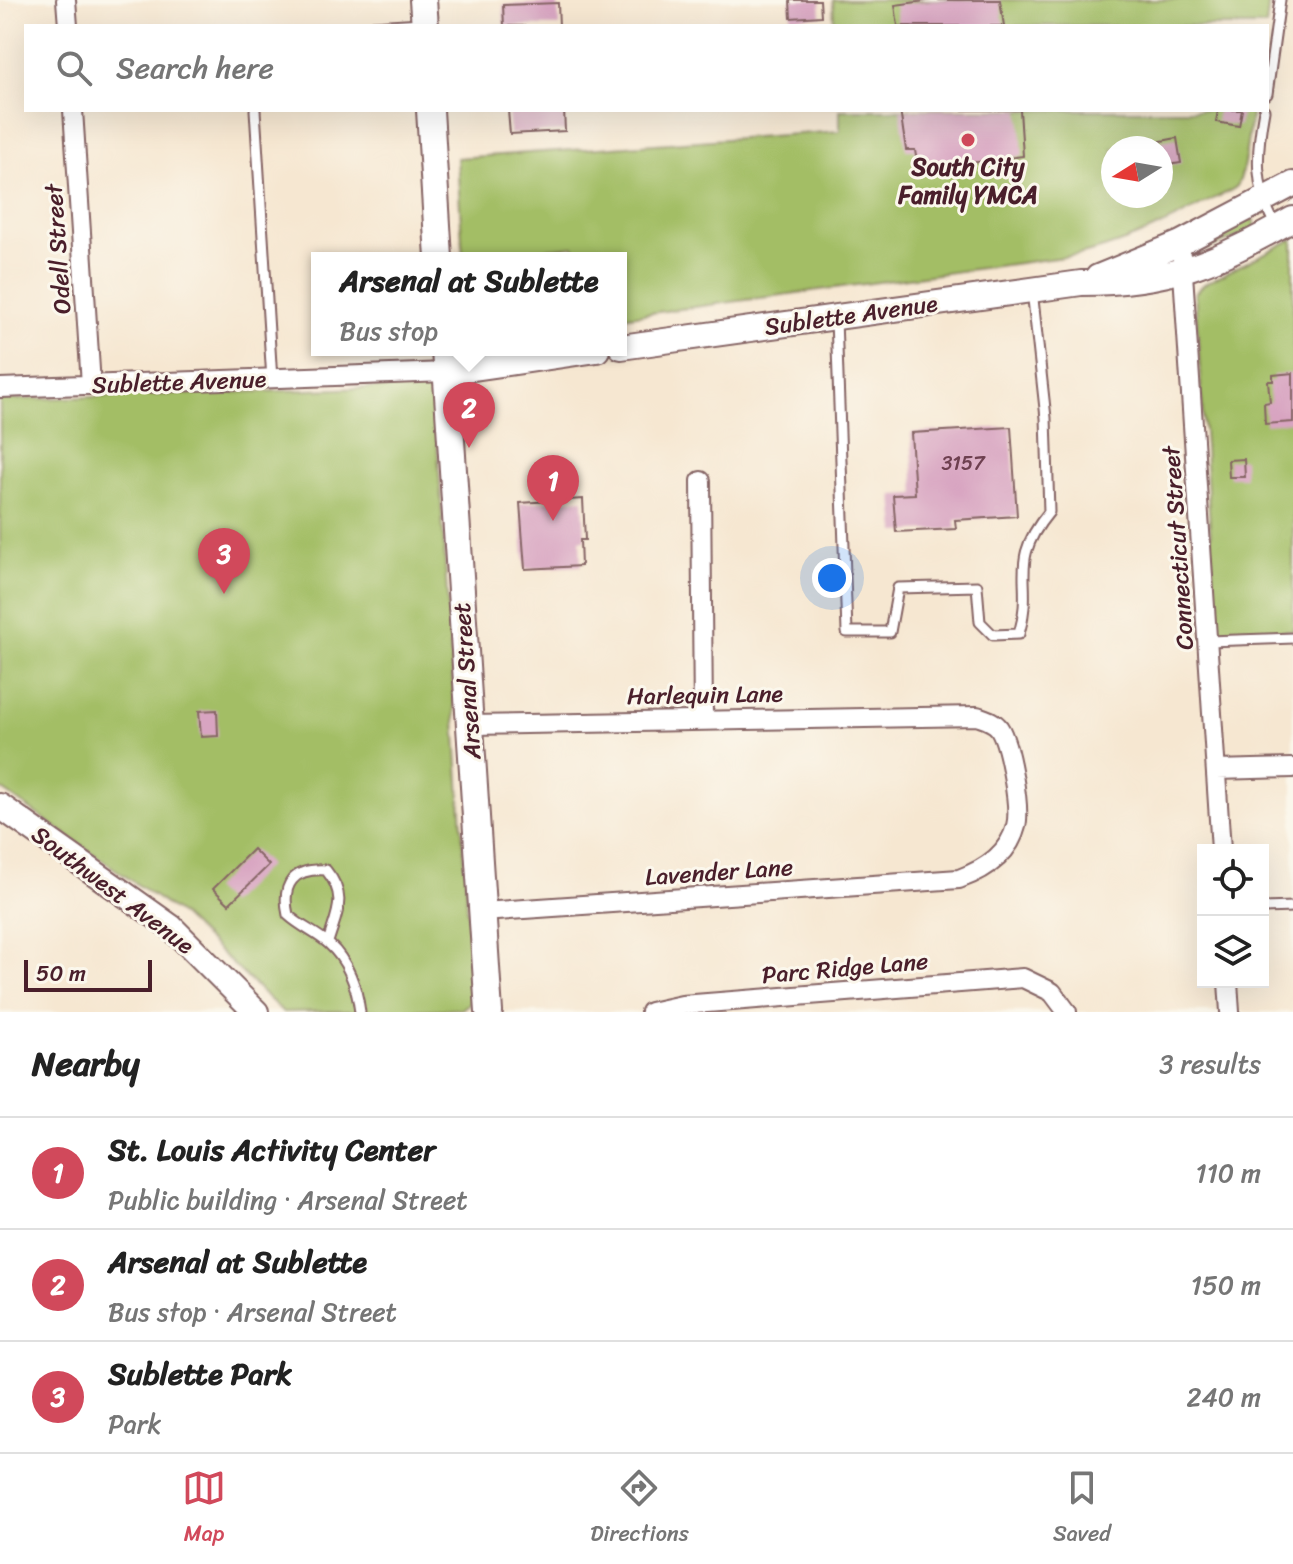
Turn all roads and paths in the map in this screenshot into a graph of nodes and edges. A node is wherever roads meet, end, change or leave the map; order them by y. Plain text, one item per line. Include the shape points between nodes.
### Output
1 (66, 0) edge
2 (1280, 0) edge
3 (424, 16) edge
4 (68, 24) edge
5 (383, 24) edge
6 (1269, 80) edge
7 (73, 112) edge
8 (255, 112) edge
9 (430, 112) edge
10 (1264, 112) edge
11 (1293, 184) edge
12 (1263, 202) junction
13 (1285, 223) edge
14 (1181, 243) junction
15 (439, 252) edge
16 (1183, 273) junction
17 (1081, 283) junction
18 (1032, 290) junction
19 (836, 317) junction
20 (627, 346) edge
21 (514, 356) edge
22 (445, 361) edge
23 (272, 380) junction
24 (91, 385) junction
25 (0, 388) edge
26 (701, 481) dead end
27 (1293, 638) edge
28 (1208, 641) junction
29 (703, 719) junction
30 (470, 725) junction
31 (1293, 768) edge
32 (1216, 770) junction
33 (0, 806) edge
34 (1221, 844) edge
35 (959, 879) joint
36 (1293, 907) edge
37 (1269, 908) edge
38 (482, 912) junction
39 (328, 942) junction
40 (1228, 988) edge
41 (256, 1012) edge
42 (360, 1012) edge
43 (489, 1012) edge
44 (650, 1012) edge
45 (1067, 1012) edge
46 (1230, 1012) edge

1 - 4 street
2 - 6 lane
3 - 5 lane
7 - 24 street, Odell Street
8 - 23 lane
9 - 15 main road
10 - 12 lane via 1256,154
11 - 12 street, Sublette Avenue
12 - 13 lane
12 - 14 street, Sublette Avenue
13 - 16 street, Sublette Avenue
14 - 16 street, Connecticut Street
14 - 17 street, Sublette Avenue
16 - 17 street, Sublette Avenue
16 - 28 street, Connecticut Street
17 - 18 street, Sublette Avenue
18 - 19 street, Sublette Avenue
18 - 19 lane via 1046,418 1049,512 1031,533 1023,556 1024,618 1019,634 993,635 980,622 977,586 898,588 890,632 847,632
19 - 20 street, Sublette Avenue
21 - 22 street, Sublette Avenue
22 - 23 street, Sublette Avenue
22 - 30 main road, Arsenal Street
23 - 24 street, Sublette Avenue
24 - 25 street, Sublette Avenue
26 - 29 street
27 - 28 lane
28 - 32 street, Connecticut Street
29 - 30 street, Harlequin Lane
29 - 35 street, Harlequin Lane via 942,714 977,716 997,725 1010,749 1017,825 984,870
30 - 38 main road, Arsenal Street
31 - 32 street
32 - 34 street, Connecticut Street
33 - 41 street, Southwest Avenue via 171,927
35 - 38 street, Lavender Lane
36 - 37 lane
38 - 43 main road, Arsenal Street
39 - 39 lane via 340,904 338,885 326,870 309,869 286,886 288,915
39 - 42 lane via 345,963
40 - 46 street
44 - 45 street, Parc Ridge Lane via 682,1005 1023,978 1052,992

